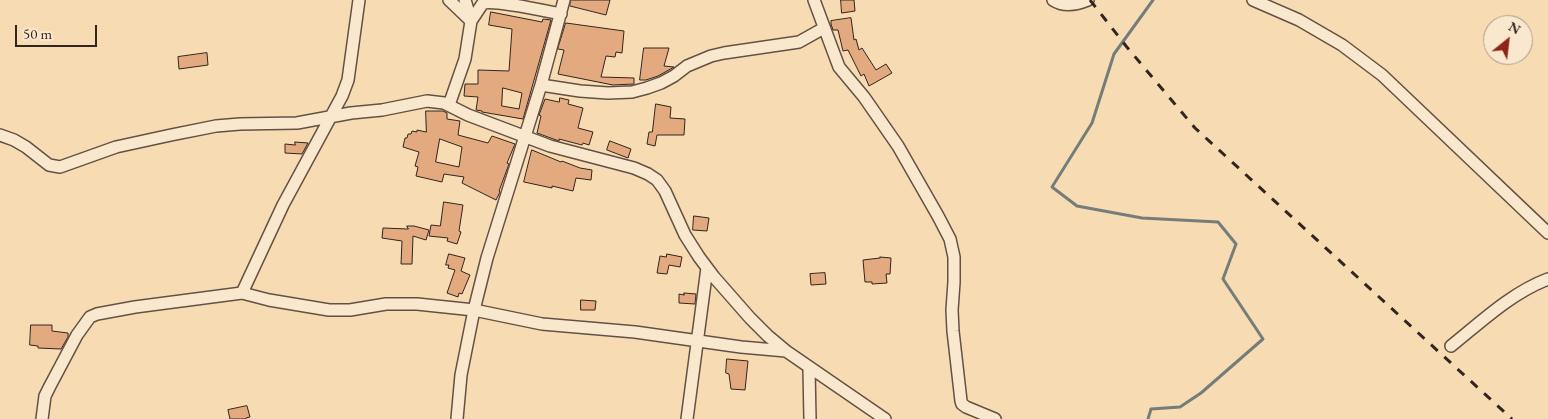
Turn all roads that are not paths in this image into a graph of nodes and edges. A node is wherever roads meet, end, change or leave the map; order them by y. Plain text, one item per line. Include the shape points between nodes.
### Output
1 (359, 0) edge
2 (449, 0) edge
3 (466, 0) edge
4 (564, 0) edge
5 (814, 0) edge
6 (1053, 0) edge
7 (1088, 0) edge
8 (1253, 0) edge
9 (561, 14) junction
10 (472, 21) junction
11 (824, 28) junction
12 (542, 85) junction
13 (449, 105) junction
14 (332, 116) junction
15 (0, 135) edge
16 (526, 136) junction
17 (1548, 233) edge
18 (707, 268) junction
19 (1548, 279) edge
20 (242, 293) junction
21 (474, 310) junction
22 (697, 342) junction
23 (1451, 346) dead end
24 (786, 351) junction
25 (809, 368) junction
26 (42, 419) edge
27 (457, 419) edge
28 (687, 419) edge
29 (810, 419) edge
30 (885, 419) edge
31 (995, 419) edge

1 - 14 street via 348,80
2 - 10 street
3 - 10 street
4 - 9 street
5 - 11 street
6 - 7 street via 1067,5
8 - 17 street via 1299,20 1342,45 1382,75
9 - 10 street via 492,1 483,3
9 - 12 street
10 - 13 street via 465,58
11 - 12 street via 799,42 711,56 661,82 632,92 580,91
11 - 31 street via 838,67 864,97 898,146 950,239 954,257 953,331 961,401 966,407
12 - 16 street
13 - 14 street via 426,101
13 - 16 street
14 - 15 street via 297,123 240,124 192,130 116,147 60,167 49,165 26,147
14 - 20 street
16 - 18 street via 550,146 639,170 657,180 685,236
16 - 21 street via 486,258
18 - 22 street
18 - 24 street via 750,318
19 - 23 street via 1500,307
20 - 21 street via 329,310 401,304
20 - 26 street via 135,307 90,317 46,396
21 - 22 street via 542,324 636,332
21 - 27 street via 461,375
22 - 24 street
22 - 28 street
24 - 25 street
25 - 29 street
25 - 30 street

